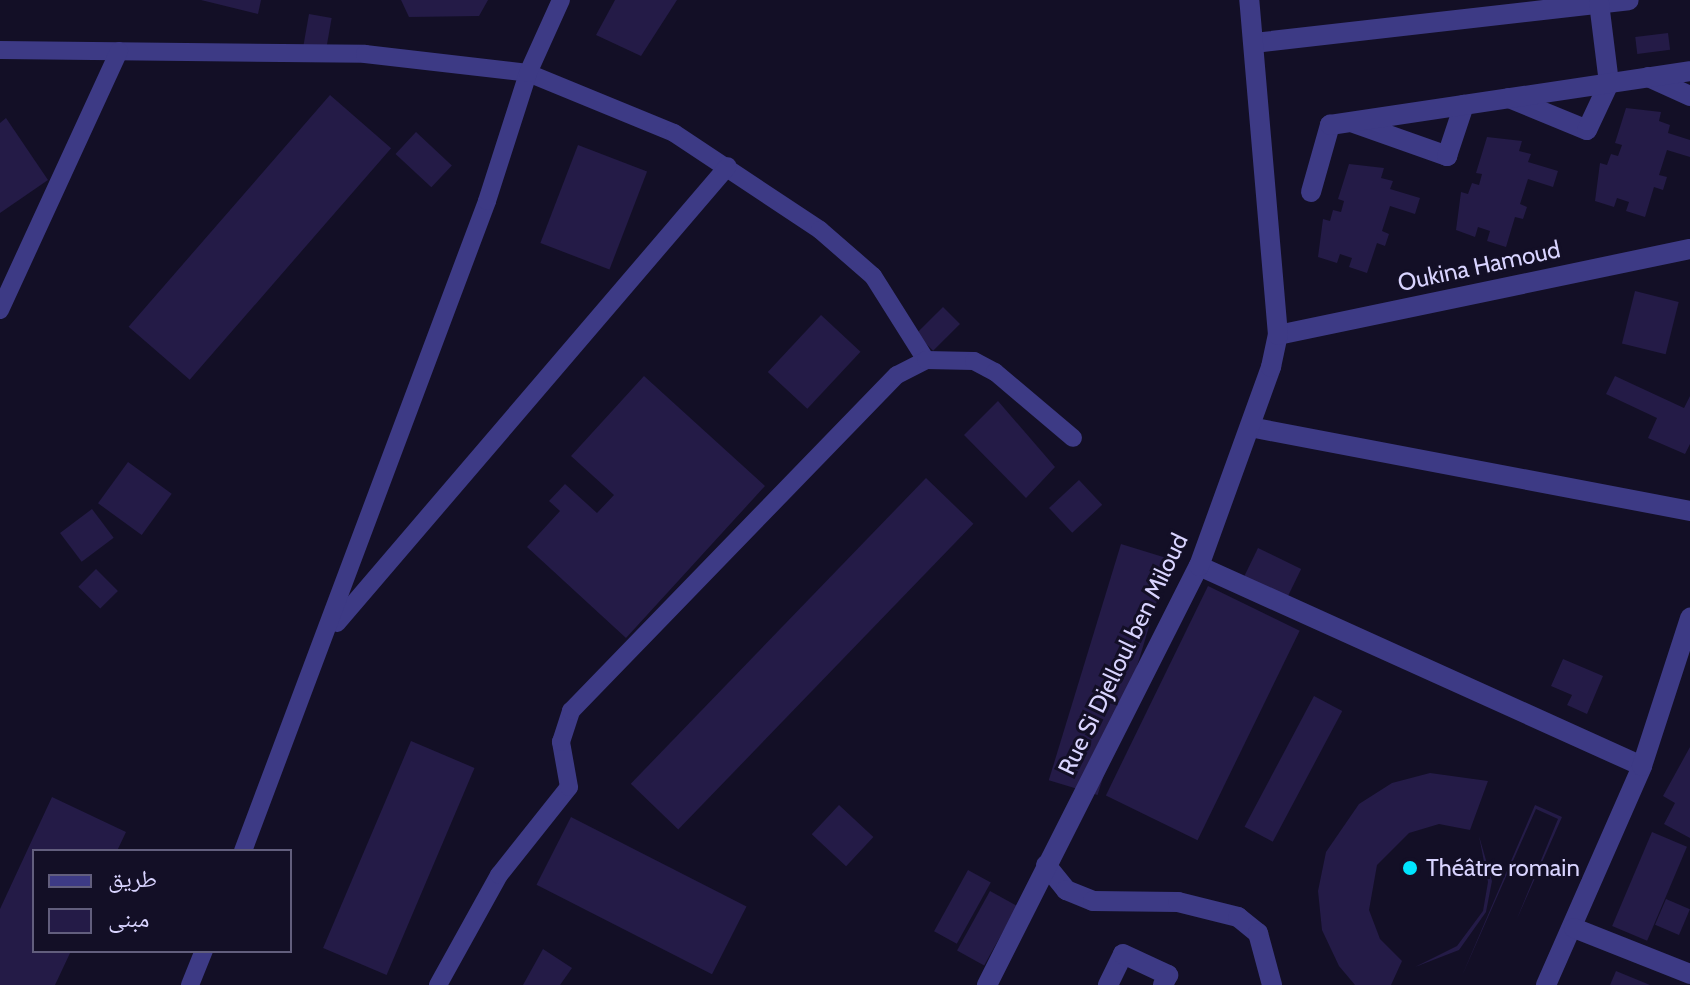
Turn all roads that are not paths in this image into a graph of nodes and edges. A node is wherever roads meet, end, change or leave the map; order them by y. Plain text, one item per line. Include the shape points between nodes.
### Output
1 (561, 0) edge
2 (1249, 0) edge
3 (1629, 0) edge
4 (1599, 3) junction
5 (1254, 43) junction
6 (0, 50) edge
7 (119, 51) junction
8 (1690, 71) edge
9 (528, 73) junction
10 (1648, 77) junction
11 (1609, 83) junction
12 (1690, 96) edge
13 (1509, 98) junction
14 (1464, 105) junction
15 (1351, 122) junction
16 (728, 166) junction
17 (1311, 192) dead end
18 (1690, 249) edge
19 (0, 310) edge
20 (1278, 335) junction
21 (926, 360) junction
22 (1250, 427) junction
23 (1073, 438) dead end
24 (1690, 511) edge
25 (1199, 566) junction
26 (1690, 618) edge
27 (329, 633) junction
28 (1685, 641) edge
29 (1642, 766) junction
30 (244, 849) edge
31 (1046, 865) junction
32 (1066, 890) junction
33 (1030, 898) junction
34 (1574, 928) junction
35 (203, 953) edge
36 (1690, 974) edge
37 (190, 985) edge
38 (438, 985) edge
39 (987, 985) edge
40 (1108, 985) edge
41 (1163, 985) edge
42 (1272, 985) edge
43 (1546, 985) edge

1 - 9 lane
2 - 5 street, Rue Si Djelloul ben Miloud
3 - 4 street
4 - 5 street
4 - 11 street
5 - 20 street, Rue Si Djelloul ben Miloud
6 - 7 lane
7 - 9 lane via 365,54
7 - 19 lane
8 - 10 street
9 - 16 lane via 674,133
9 - 27 lane via 487,201
10 - 11 street
10 - 12 street
11 - 13 street
11 - 13 street via 1587,130
13 - 14 street
14 - 15 street
14 - 15 street via 1447,156
15 - 17 street via 1330,125
16 - 21 lane via 861,264 884,290
16 - 27 lane
18 - 20 street, Oukina Hamoud
20 - 22 street, Rue Si Djelloul ben Miloud
21 - 23 lane via 974,361 995,372
21 - 38 lane via 897,375 871,400 571,711 561,742 569,787 499,875
22 - 24 street
22 - 25 street, Rue Si Djelloul ben Miloud
25 - 29 street
25 - 31 street, Rue Si Djelloul ben Miloud
26 - 28 street
27 - 30 lane
28 - 29 street
29 - 34 street
31 - 32 street
31 - 33 street, Rue Si Djelloul ben Miloud
32 - 33 street
32 - 42 street via 1093,901 1178,902 1238,917 1258,933
33 - 39 street, Rue Si Djelloul ben Miloud
34 - 36 street
34 - 43 street
35 - 37 lane
40 - 41 street via 1123,954 1168,975

